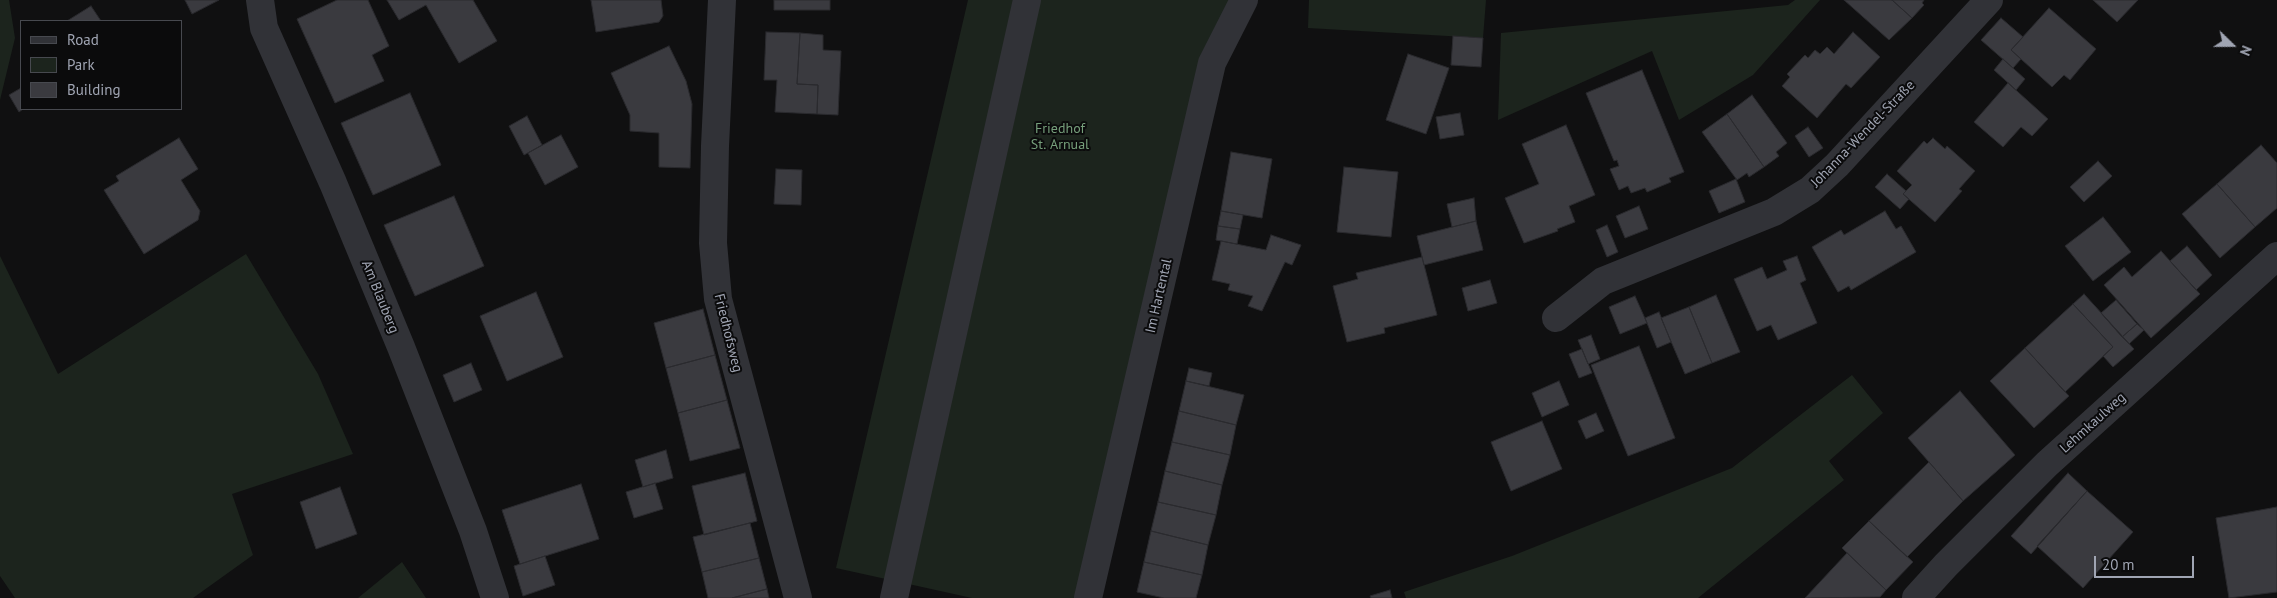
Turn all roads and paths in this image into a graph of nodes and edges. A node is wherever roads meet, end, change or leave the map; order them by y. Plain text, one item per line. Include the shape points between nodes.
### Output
1 (260, 0) edge
2 (722, 0) edge
3 (1027, 0) edge
4 (1244, 0) edge
5 (1989, 0) edge
6 (2277, 256) edge
7 (1556, 318) dead end
8 (495, 598) edge
9 (798, 598) edge
10 (894, 598) edge
11 (1088, 598) edge
12 (1916, 598) edge

1 - 8 street, Am Blauberg via 264,28 401,347 473,531
2 - 9 street, Friedhofsweg via 713,243 718,299
3 - 10 street
4 - 11 street, Im Hartental via 1212,63
5 - 7 street, Johanna-Wendel-Straße via 1837,165 1810,190 1774,212 1603,281
6 - 12 street, Lehmkaulweg via 2047,464

